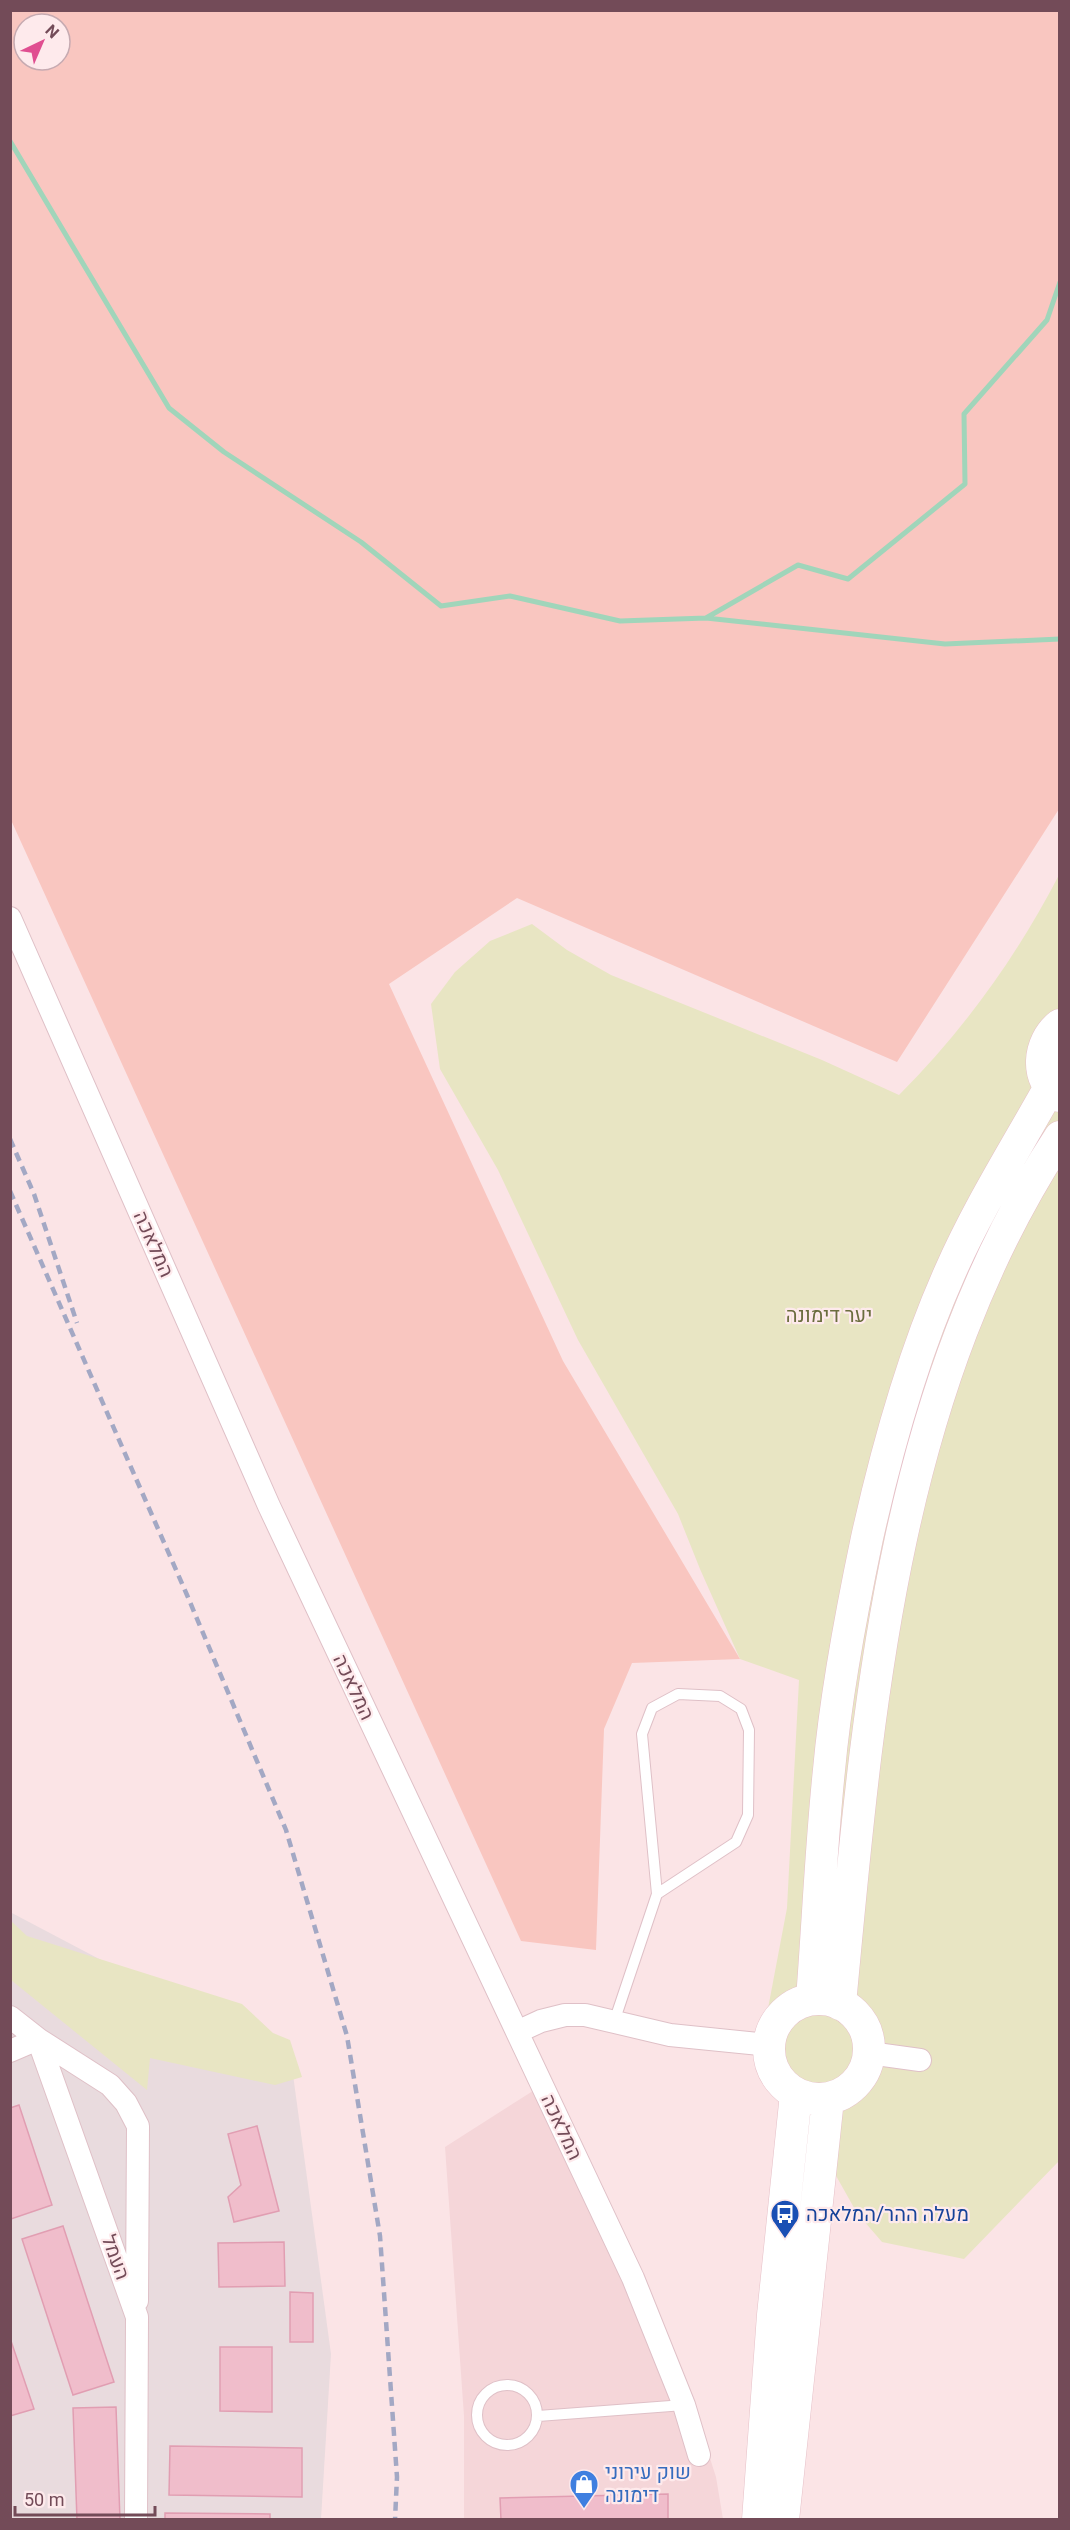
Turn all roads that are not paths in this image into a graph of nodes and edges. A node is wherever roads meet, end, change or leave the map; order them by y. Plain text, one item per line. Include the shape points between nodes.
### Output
1 (10, 918) edge
2 (1059, 1024) edge
3 (1055, 1091) edge
4 (1059, 1137) edge
5 (657, 1894) junction
6 (838, 2002) junction
7 (10, 2017) edge
8 (614, 2022) junction
9 (517, 2032) junction
10 (38, 2039) junction
11 (769, 2045) junction
12 (10, 2051) edge
13 (875, 2054) junction
14 (920, 2060) dead end
15 (796, 2094) junction
16 (840, 2102) junction
17 (137, 2317) junction
18 (684, 2405) junction
19 (537, 2416) junction
20 (699, 2455) dead end
21 (136, 2520) edge
22 (758, 2520) edge
23 (783, 2520) edge

1 - 9 street, המלאכה via 269,1506
2 - 3 main road via 1047,1038 1042,1054 1042,1070
3 - 6 main road via 977,1217 921,1345 893,1435 855,1593 829,1770
4 - 6 main road via 1029,1184 980,1286 927,1434 906,1515 871,1698
5 - 5 lane via 642,1734 652,1708 678,1694 720,1696 741,1709 749,1730 748,1815 736,1842
5 - 8 lane
6 - 11 main road via 794,2006 778,2019
6 - 13 main road via 862,2024
7 - 10 street
8 - 9 street via 585,2014 565,2015
8 - 11 street via 702,2040
9 - 18 street, המלאכה via 633,2278
10 - 12 street
10 - 17 street, העמל
10 - 17 street via 110,2085 126,2103 138,2126
11 - 15 main road via 769,2057 778,2079
13 - 14 street
13 - 16 main road
15 - 16 main road
15 - 22 main road via 773,2315
16 - 23 main road
17 - 21 street, העמל
18 - 19 lane
18 - 20 street, המלאכה
19 - 19 lane via 531,2397 515,2386 505,2385 487,2392 477,2409 477,2420 486,2437 504,2446 523,2441 536,2426

